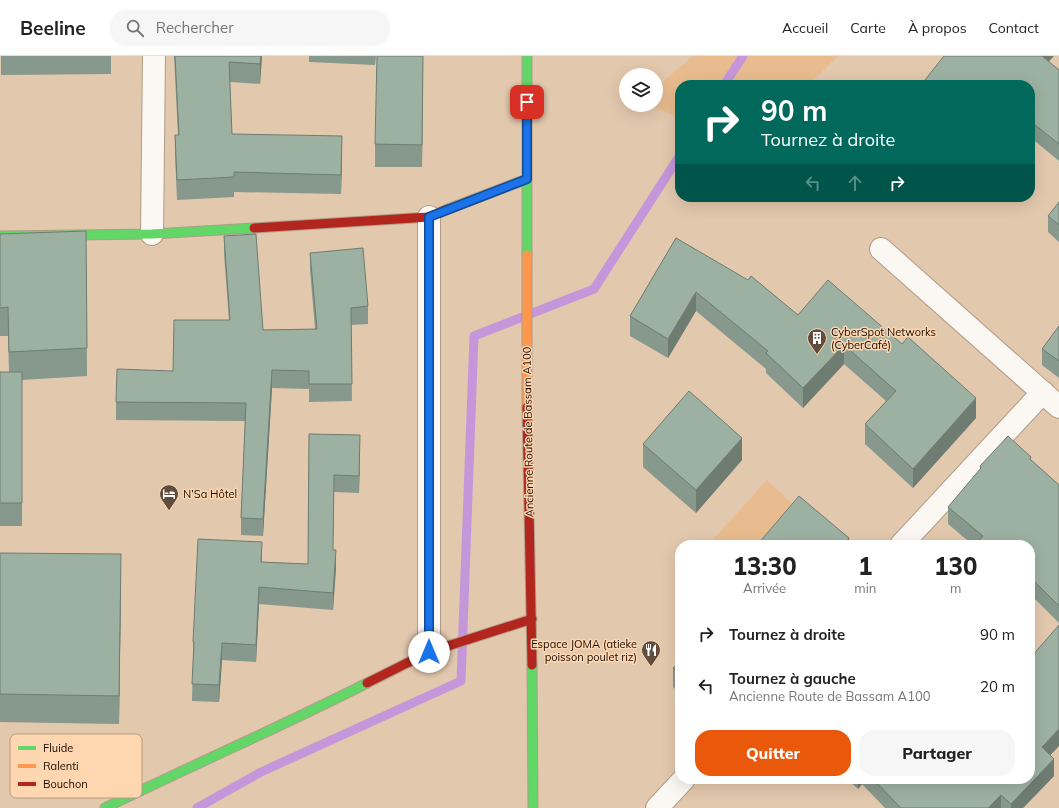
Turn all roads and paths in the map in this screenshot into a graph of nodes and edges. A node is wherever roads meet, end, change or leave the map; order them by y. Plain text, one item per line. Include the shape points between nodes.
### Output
1 (154, 56) edge
2 (527, 56) edge
3 (527, 179) junction
4 (429, 217) junction
5 (152, 234) junction
6 (0, 236) edge
7 (881, 249) dead end
8 (1043, 392) junction
9 (1059, 407) edge
10 (906, 540) edge
11 (532, 619) junction
12 (429, 652) junction
13 (679, 784) edge
14 (142, 790) edge
15 (125, 798) edge
16 (105, 808) edge
17 (533, 808) edge
18 (657, 808) edge

1 - 5 street
2 - 3 street, Ancienne Route de Bassam A100
3 - 4 street
3 - 11 street, Ancienne Route de Bassam A100 via 527,405
4 - 5 street
4 - 12 street
5 - 6 street
7 - 8 street
8 - 9 street
8 - 10 street
11 - 12 street
11 - 17 street, Ancienne Route de Bassam A100
12 - 14 street via 324,705
13 - 18 street
15 - 16 street

